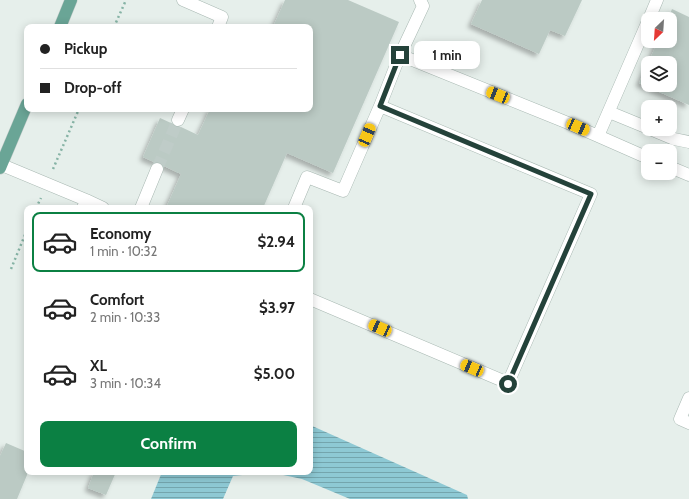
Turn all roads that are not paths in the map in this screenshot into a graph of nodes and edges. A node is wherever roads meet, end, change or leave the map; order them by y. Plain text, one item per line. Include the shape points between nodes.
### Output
1 (71, 0) edge
2 (182, 0) edge
3 (420, 0) edge
4 (657, 0) edge
5 (652, 12) edge
6 (220, 22) edge
7 (61, 24) edge
8 (641, 37) edge
9 (400, 55) junction
10 (380, 106) junction
11 (24, 111) edge
12 (609, 112) junction
13 (641, 126) edge
14 (598, 136) junction
15 (666, 136) edge
16 (689, 142) edge
17 (641, 155) edge
18 (1, 166) edge
19 (157, 169) tunnel mouth
20 (677, 170) edge
21 (689, 175) edge
22 (85, 204) edge
23 (142, 205) edge
24 (295, 205) edge
25 (313, 300) edge
26 (689, 398) edge
27 (689, 423) edge

1 - 7 main road
2 - 6 lane
3 - 9 lane via 423,6
4 - 5 lane
8 - 12 lane
9 - 10 lane
9 - 14 lane
10 - 24 lane via 343,191 307,177
10 - 25 lane via 591,194 508,384
11 - 18 main road
12 - 13 lane
12 - 14 lane
14 - 17 lane
15 - 16 lane
18 - 22 lane
19 - 23 lane
20 - 21 lane
26 - 27 lane via 680,420

